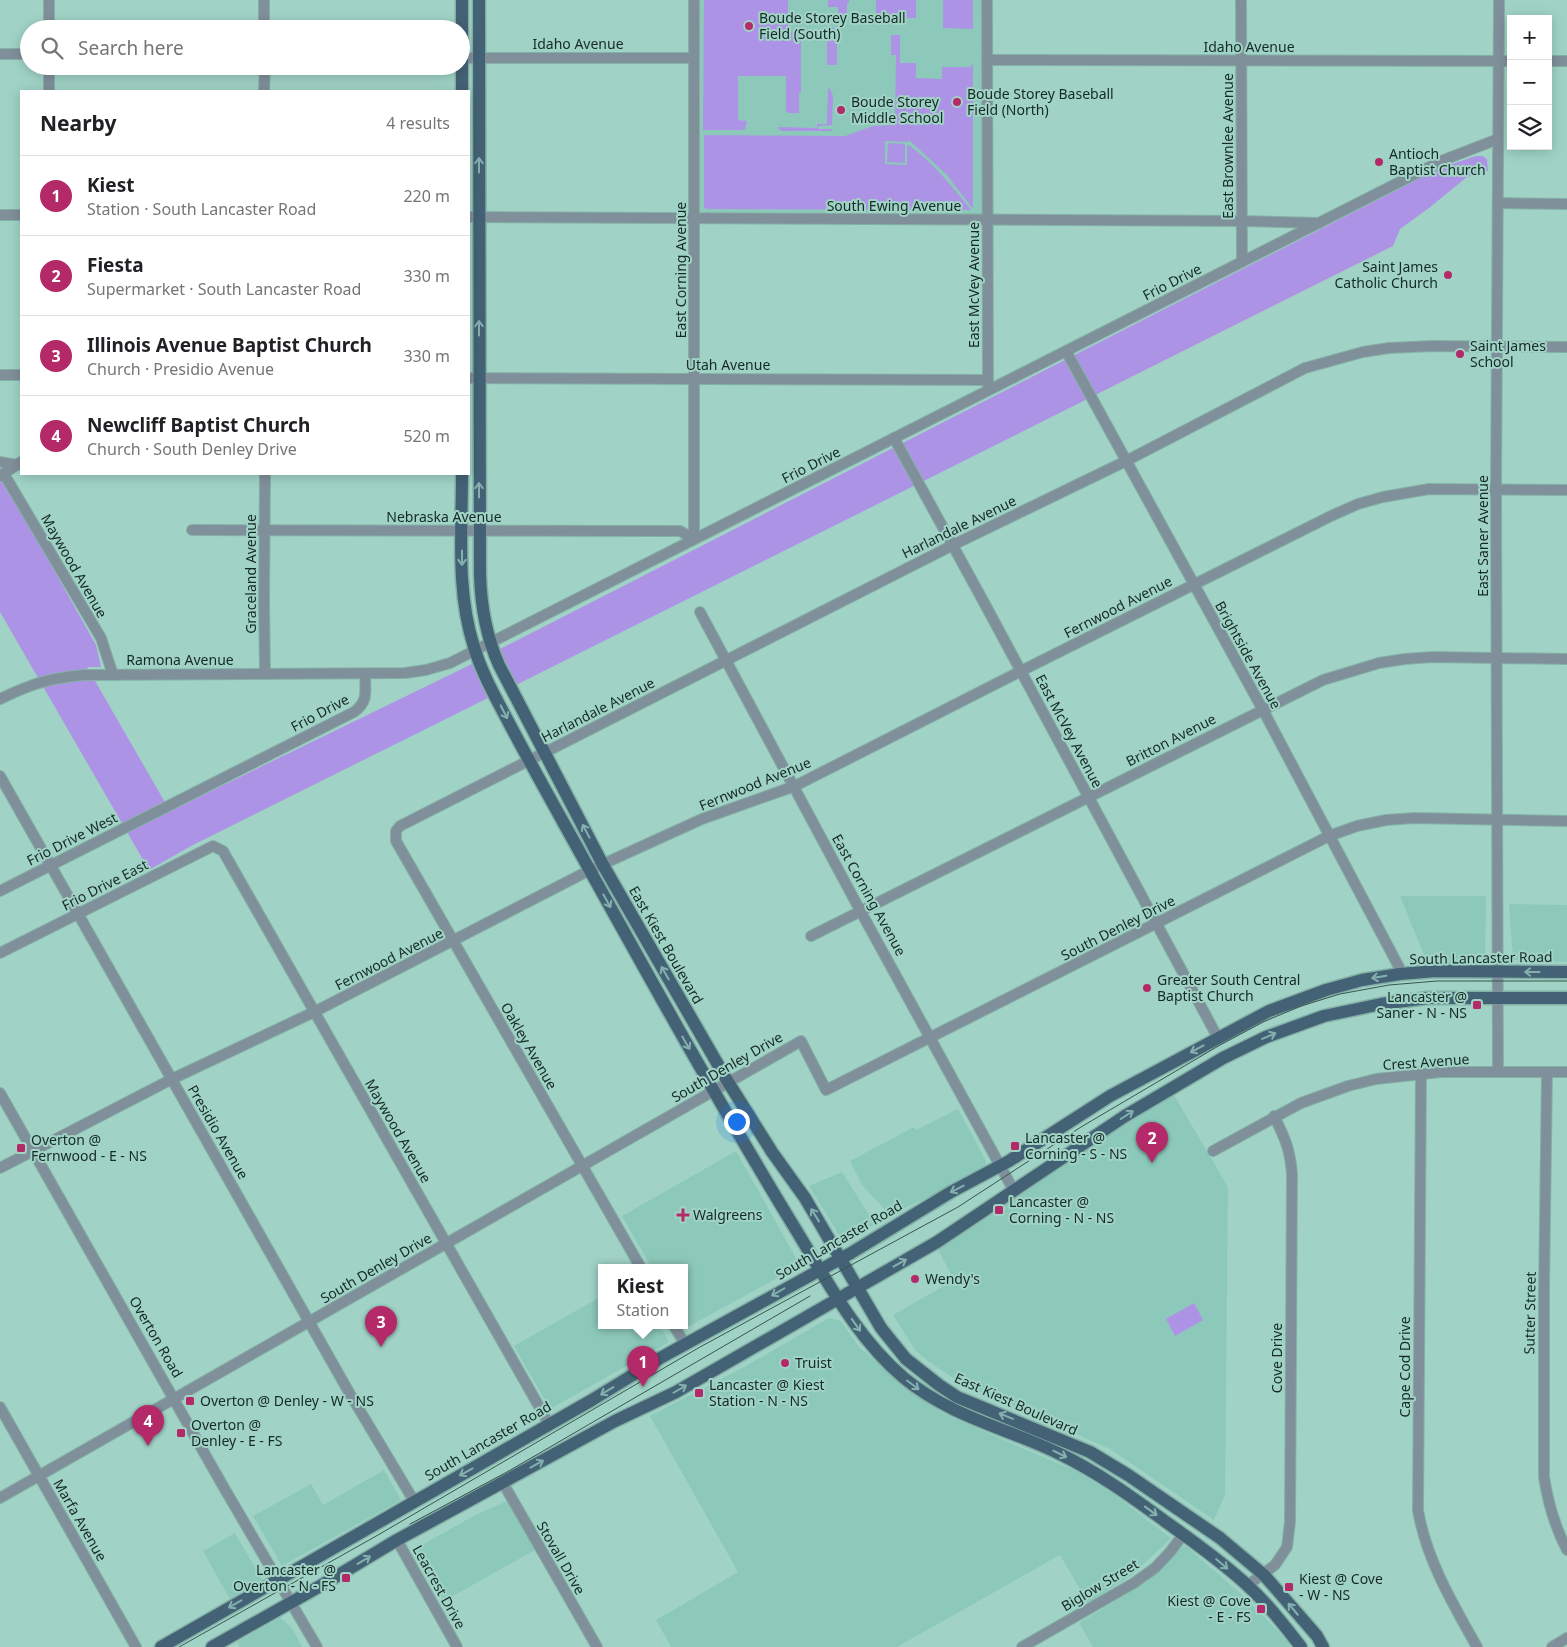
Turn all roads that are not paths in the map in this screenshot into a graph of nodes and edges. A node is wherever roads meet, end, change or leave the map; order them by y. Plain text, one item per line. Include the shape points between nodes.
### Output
1 (49, 0) edge
2 (264, 0) edge
3 (462, 0) edge
4 (479, 0) edge
5 (694, 0) edge
6 (987, 0) edge
7 (1241, 0) edge
8 (1499, 0) edge
9 (49, 20) edge
10 (264, 20) edge
11 (462, 20) edge
12 (0, 54) edge
13 (20, 54) edge
14 (470, 58) edge
15 (479, 58) junction
16 (694, 58) junction
17 (987, 60) junction
18 (1242, 61) junction
19 (1499, 61) junction
20 (1507, 61) edge
21 (1552, 61) edge
22 (1567, 62) edge
23 (49, 75) edge
24 (265, 75) edge
25 (462, 75) edge
26 (49, 90) edge
27 (264, 90) edge
28 (462, 90) edge
29 (1498, 139) junction
30 (1498, 203) junction
31 (1567, 204) edge
32 (0, 215) edge
33 (20, 215) edge
34 (474, 217) edge
35 (694, 219) junction
36 (988, 220) junction
37 (1242, 221) junction
38 (1320, 224) junction
39 (1242, 262) junction
40 (1497, 346) junction
41 (1567, 347) edge
42 (1066, 352) junction
43 (0, 375) edge
44 (20, 375) edge
45 (474, 378) edge
46 (695, 378) junction
47 (988, 386) junction
48 (894, 438) junction
49 (1126, 460) junction
50 (0, 462) edge
51 (19, 464) edge
52 (2, 475) edge
53 (265, 475) edge
54 (462, 475) edge
55 (1496, 489) junction
56 (1567, 490) edge
57 (192, 530) dead end
58 (265, 530) junction
59 (462, 530) junction
60 (480, 531) junction
61 (694, 539) junction
62 (953, 545) junction
63 (1193, 584) junction
64 (700, 612) dead end
65 (490, 643) junction
66 (475, 651) junction
67 (1497, 658) junction
68 (1567, 658) edge
69 (726, 661) junction
70 (1021, 671) junction
71 (113, 674) junction
72 (265, 674) junction
73 (365, 674) junction
74 (0, 699) edge
75 (1263, 710) junction
76 (544, 752) junction
77 (528, 760) junction
78 (0, 776) edge
79 (795, 786) junction
80 (1089, 797) junction
81 (157, 812) joint
82 (1497, 820) junction
83 (1567, 821) edge
84 (395, 836) joint
85 (1329, 836) junction
86 (223, 851) joint
87 (51, 865) junction
88 (603, 865) junction
89 (590, 870) junction
90 (0, 891) edge
91 (861, 912) junction
92 (78, 914) junction
93 (1157, 924) junction
94 (811, 936) dead end
95 (453, 941) junction
96 (0, 953) edge
97 (1498, 972) junction
98 (1567, 972) edge
99 (1400, 974) junction
100 (1498, 998) junction
101 (1567, 998) edge
102 (314, 1012) junction
103 (930, 1038) junction
104 (1218, 1038) junction
105 (1498, 1072) junction
106 (1547, 1072) junction
107 (1567, 1072) edge
108 (1421, 1073) junction
109 (172, 1080) junction
110 (728, 1082) junction
111 (714, 1091) junction
112 (0, 1093) edge
113 (1274, 1116) junction
114 (32, 1151) junction
115 (1213, 1151) dead end
116 (582, 1166) junction
117 (1000, 1166) junction
118 (0, 1168) edge
119 (1014, 1191) junction
120 (446, 1242) junction
121 (841, 1258) junction
122 (639, 1264) edge
123 (820, 1269) junction
124 (857, 1287) junction
125 (839, 1298) junction
126 (310, 1322) junction
127 (676, 1329) edge
128 (685, 1344) junction
129 (174, 1398) junction
130 (0, 1407) edge
131 (549, 1424) junction
132 (39, 1476) junction
133 (503, 1483) junction
134 (0, 1498) edge
135 (414, 1501) junction
136 (1194, 1520) junction
137 (1183, 1535) junction
138 (397, 1540) junction
139 (1567, 1550) edge
140 (1264, 1574) junction
141 (278, 1580) junction
142 (1248, 1585) junction
143 (292, 1602) junction
144 (1567, 1638) edge
145 (136, 1647) edge
146 (160, 1647) edge
147 (212, 1647) edge
148 (317, 1647) edge
149 (457, 1647) edge
150 (597, 1647) edge
151 (1022, 1647) edge
152 (1301, 1647) edge
153 (1323, 1647) edge
154 (1477, 1647) edge
155 (1552, 1647) edge

1 - 9 street
2 - 10 street
3 - 11 main road
4 - 15 main road, East Kiest Boulevard
5 - 16 street, East Corning Avenue
6 - 17 street, East McVey Avenue
7 - 18 street, East Brownlee Avenue
8 - 19 street, East Saner Avenue
12 - 13 street
14 - 15 street, Idaho Avenue
15 - 16 street, Idaho Avenue
34 -> 15 main road, East Kiest Boulevard
16 - 35 street, East Corning Avenue
17 - 18 street, Idaho Avenue
17 - 36 street, East McVey Avenue
18 - 19 street, Idaho Avenue
18 - 37 street, East Brownlee Avenue
19 - 20 street, Idaho Avenue
19 - 29 street, East Saner Avenue
21 - 22 street
23 - 26 street
24 - 27 street
25 - 28 main road
29 - 30 street, East Saner Avenue
29 - 38 street, Frio Drive via 1442,161
30 - 31 street
30 - 40 street, East Saner Avenue
32 - 33 street
34 - 35 street, South Ewing Avenue
45 -> 34 main road, East Kiest Boulevard
35 - 36 street, South Ewing Avenue
35 - 46 street, East Corning Avenue
36 - 37 street, South Ewing Avenue
36 - 47 street, East McVey Avenue
37 - 38 street, South Ewing Avenue
37 - 39 street, East Brownlee Avenue
38 - 39 street, Frio Drive
39 - 42 street, Frio Drive
40 - 41 street, Harlandale Avenue
40 - 49 street, Harlandale Avenue via 1389,348 1334,359 1305,368
40 - 55 street, East Saner Avenue
42 - 47 street, Frio Drive
42 - 49 street, Brightside Avenue
43 - 44 street
45 - 46 street, Utah Avenue
60 -> 45 main road, East Kiest Boulevard
46 - 47 street, Utah Avenue
46 - 61 street, East Corning Avenue
47 - 48 street, Frio Drive
48 - 61 street, Frio Drive
48 - 62 street, East McVey Avenue
49 - 62 street, Harlandale Avenue
49 - 63 street, Brightside Avenue
50 - 51 street
51 - 52 street
52 - 71 street, Maywood Avenue via 100,638
53 - 58 street, Graceland Avenue
54 - 59 main road, East Kiest Boulevard
55 - 56 street, Fernwood Avenue
55 - 63 street, Fernwood Avenue via 1429,489 1358,504
55 - 67 street, East Saner Avenue
57 - 58 street, Nebraska Avenue
58 - 59 street, Nebraska Avenue
58 - 72 street, Graceland Avenue
59 - 60 street, Nebraska Avenue
59 -> 66 main road, East Kiest Boulevard via 463,602
60 - 61 street, Nebraska Avenue via 680,531
60 - 65 main road, East Kiest Boulevard via 480,602
61 - 65 street, Frio Drive
62 - 69 street, Harlandale Avenue
62 - 70 street, East McVey Avenue
63 - 70 street, Fernwood Avenue
63 - 75 street, Brightside Avenue
64 - 69 street, East Corning Avenue
65 - 66 street, Frio Drive
65 - 76 main road, East Kiest Boulevard
66 - 73 street, Frio Drive via 426,670
66 -> 77 main road, East Kiest Boulevard
67 - 68 street, Britton Avenue
67 - 75 street, Britton Avenue via 1432,657 1379,663 1323,680
67 - 82 street, East Saner Avenue
69 - 76 street, Harlandale Avenue
69 - 79 street, East Corning Avenue
70 - 79 street, Fernwood Avenue
70 - 80 street, East McVey Avenue
71 - 72 street, Ramona Avenue
71 - 74 street, Ramona Avenue via 54,678
72 - 73 street, Ramona Avenue
73 - 81 street, Frio Drive via 364,701 354,712
75 - 80 street, Britton Avenue
75 - 85 street, Brightside Avenue
76 - 77 street, Harlandale Avenue
88 -> 76 main road, East Kiest Boulevard
77 - 84 street, Harlandale Avenue via 400,826
77 - 89 main road, East Kiest Boulevard
78 - 87 street, Presidio Avenue
79 - 88 street, Fernwood Avenue via 702,819
79 - 91 street, East Corning Avenue
80 - 91 street, Britton Avenue
80 - 93 street, East McVey Avenue
81 - 87 street, Frio Drive West
82 - 83 street, South Denley Drive
82 - 85 street, South Denley Drive via 1386,820
82 - 97 street, East Saner Avenue
84 - 95 street, Oakley Avenue
85 - 93 street, South Denley Drive
85 - 99 street, Brightside Avenue
86 - 92 street, Frio Drive East via 213,846
86 - 102 street, Maywood Avenue
87 - 90 street, Frio Drive West
87 - 92 street, Presidio Avenue
88 - 89 street, Fernwood Avenue
110 -> 88 main road, East Kiest Boulevard
89 - 95 street, Fernwood Avenue
89 -> 111 main road, East Kiest Boulevard
91 - 94 street, Britton Avenue
91 - 103 street, East Corning Avenue
92 - 96 street, Frio Drive East
92 - 109 street, Presidio Avenue
93 - 103 street, South Denley Drive
93 - 104 street, East McVey Avenue
95 - 102 street, Fernwood Avenue
95 - 116 street, Oakley Avenue
98 -> 97 main road, South Lancaster Road
97 - 99 main road, South Lancaster Road
97 - 100 street, East Saner Avenue
99 -> 104 main road, South Lancaster Road via 1362,980 1298,999
100 - 101 main road
100 - 105 street, East Saner Avenue
119 -> 100 main road via 1125,1116 1223,1058 1266,1037 1324,1016 1390,1003 1428,998
102 - 109 street, Fernwood Avenue
102 - 120 street, Maywood Avenue
103 - 110 street, South Denley Drive via 826,1090 801,1041
103 - 117 street, East Corning Avenue
104 -> 117 main road, South Lancaster Road via 1110,1096
105 - 106 street, Crest Avenue
105 - 108 street, Crest Avenue
106 - 107 street, Crest Avenue
106 - 139 street, Sutter Street via 1544,1476 1549,1504
108 - 113 street, Crest Avenue via 1348,1086
108 - 154 street, Cape Cod Drive via 1418,1510 1425,1542
109 - 114 street, Fernwood Avenue
109 - 126 street, Presidio Avenue
110 - 111 street, South Denley Drive
121 -> 110 main road, East Kiest Boulevard
111 - 116 street, South Denley Drive
111 - 123 main road, East Kiest Boulevard
112 - 114 street, Overton Road
113 - 115 street, Crest Avenue
113 - 140 street, Cove Drive via 1290,1154 1292,1174 1290,1522 1287,1547 1276,1565
114 - 118 street, Fernwood Avenue
114 - 129 street, Overton Road
116 - 120 street, South Denley Drive
116 - 122 street, Oakley Avenue
117 - 119 street, East Corning Avenue
117 -> 121 main road, South Lancaster Road
124 -> 119 main road via 937,1242
120 - 126 street, South Denley Drive
120 - 131 street, Maywood Avenue
121 - 123 main road, South Lancaster Road
121 - 124 main road, East Kiest Boulevard
123 - 125 main road, East Kiest Boulevard
123 -> 128 main road, South Lancaster Road
124 - 125 main road
136 -> 124 main road, East Kiest Boulevard via 1090,1452 957,1396 922,1373 892,1343
133 -> 125 main road via 615,1421 676,1392
125 -> 137 main road, East Kiest Boulevard via 877,1352 903,1377 937,1401 957,1413 1085,1467 1119,1487
126 - 129 street, South Denley Drive
126 - 135 street, Presidio Avenue
127 - 128 street
128 -> 131 main road, South Lancaster Road
129 - 132 street, South Denley Drive
129 - 141 street, Overton Road
130 - 132 street, Marfa Avenue
131 -> 135 main road, South Lancaster Road
132 - 134 street, South Denley Drive
132 - 145 street, Marfa Avenue
133 - 138 main road
133 - 150 street, Stovall Drive
135 - 141 main road, South Lancaster Road
136 - 137 main road
136 - 140 main road, East Kiest Boulevard
137 -> 142 main road, East Kiest Boulevard
137 - 151 street, Biglow Street via 1165,1558 1134,1583
143 -> 138 main road
138 - 149 street, Leacrest Drive
140 - 142 street, Cove Drive
153 -> 140 main road, East Kiest Boulevard
141 - 143 street, Overton Road
141 -> 146 main road, South Lancaster Road
142 - 152 main road, East Kiest Boulevard
143 - 147 main road
143 - 148 street, Overton Road
144 - 155 street

